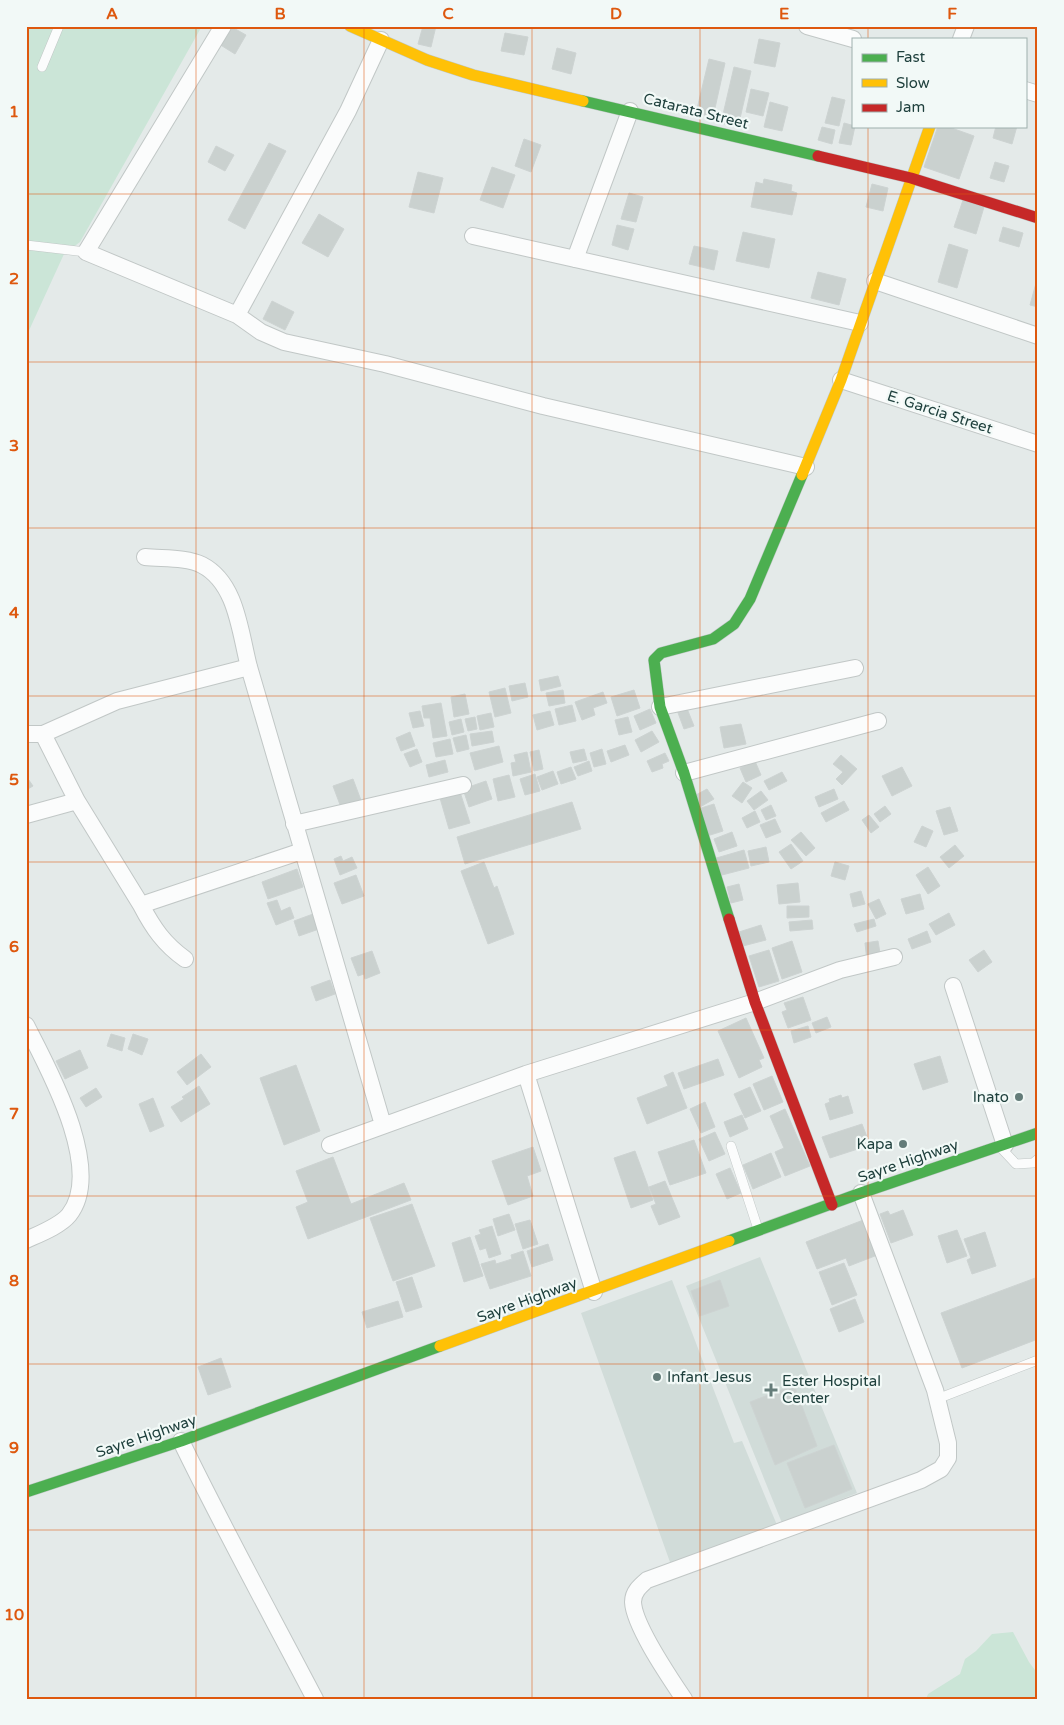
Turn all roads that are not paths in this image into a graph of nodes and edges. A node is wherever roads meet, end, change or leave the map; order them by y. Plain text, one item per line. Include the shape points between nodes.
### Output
1 (58, 26) edge
2 (223, 26) edge
3 (350, 26) edge
4 (807, 26) edge
5 (966, 26) edge
6 (961, 38) edge
7 (852, 39) edge
8 (381, 40) junction
9 (42, 67) dead end
10 (1026, 90) edge
11 (1038, 94) edge
12 (630, 111) junction
13 (929, 128) edge
14 (912, 178) junction
15 (1038, 218) edge
16 (473, 236) dead end
17 (26, 245) edge
18 (86, 252) junction
19 (575, 259) junction
20 (876, 282) junction
21 (237, 315) junction
22 (860, 323) junction
23 (1038, 336) edge
24 (841, 380) junction
25 (1038, 444) edge
26 (806, 466) junction
27 (145, 558) dead end
28 (249, 667) junction
29 (855, 668) dead end
30 (660, 707) junction
31 (878, 720) dead end
32 (26, 734) edge
33 (44, 734) junction
34 (684, 773) junction
35 (463, 785) dead end
36 (77, 801) junction
37 (26, 815) edge
38 (294, 824) junction
39 (302, 851) junction
40 (141, 905) junction
41 (894, 957) dead end
42 (185, 959) dead end
43 (953, 986) dead end
44 (755, 1002) junction
45 (26, 1025) edge
46 (526, 1074) junction
47 (382, 1125) junction
48 (1038, 1133) edge
49 (330, 1145) dead end
50 (731, 1146) dead end
51 (1002, 1146) junction
52 (1038, 1159) edge
53 (861, 1193) junction
54 (832, 1205) junction
55 (759, 1232) junction
56 (26, 1240) edge
57 (594, 1292) junction
58 (1038, 1360) edge
59 (937, 1399) junction
60 (181, 1441) junction
61 (26, 1492) edge
62 (315, 1699) edge
63 (684, 1699) edge

1 - 9 lane
2 - 18 street
3 - 8 main road, Catarata Street
4 - 7 street
5 - 6 street
8 - 12 main road, Catarata Street via 472,75
8 - 21 street via 327,150
10 - 11 street
12 - 14 main road, Catarata Street
12 - 19 street
13 - 14 main road
14 - 15 main road, Catarata Street
14 - 20 main road
16 - 19 street
17 - 18 lane
18 - 21 street
19 - 22 street
20 - 22 main road
20 - 23 street
21 - 26 street via 261,332 284,342
22 - 24 main road
24 - 25 street, E. Garcia Street
24 - 26 main road
26 - 30 main road via 754,591 734,624 713,638 661,653 654,660
27 - 28 street via 201,564 220,578 232,600
28 - 33 street via 116,701
28 - 38 street
29 - 30 street
30 - 34 main road
31 - 34 street
32 - 33 street
33 - 36 street
34 - 44 main road
35 - 38 street
36 - 37 street
36 - 40 street
38 - 39 street
39 - 40 street
39 - 47 street
40 - 42 street via 157,935
41 - 44 street via 840,970
43 - 51 street
44 - 46 street
44 - 54 main road
45 - 56 street via 74,1128 80,1157 80,1185 69,1216
46 - 47 street
46 - 57 street
47 - 49 street
48 - 51 main road, Sayre Highway
50 - 55 lane
51 - 52 lane via 1016,1164 1033,1163
51 - 53 main road, Sayre Highway
53 - 54 main road, Sayre Highway
53 - 59 street
54 - 55 main road, Sayre Highway
55 - 57 main road, Sayre Highway
57 - 60 main road, Sayre Highway
58 - 59 lane
59 - 63 street via 948,1443 948,1458 941,1469 921,1480 647,1580 636,1590 633,1601 637,1617 665,1671
60 - 61 main road, Sayre Highway
60 - 62 street via 218,1519

